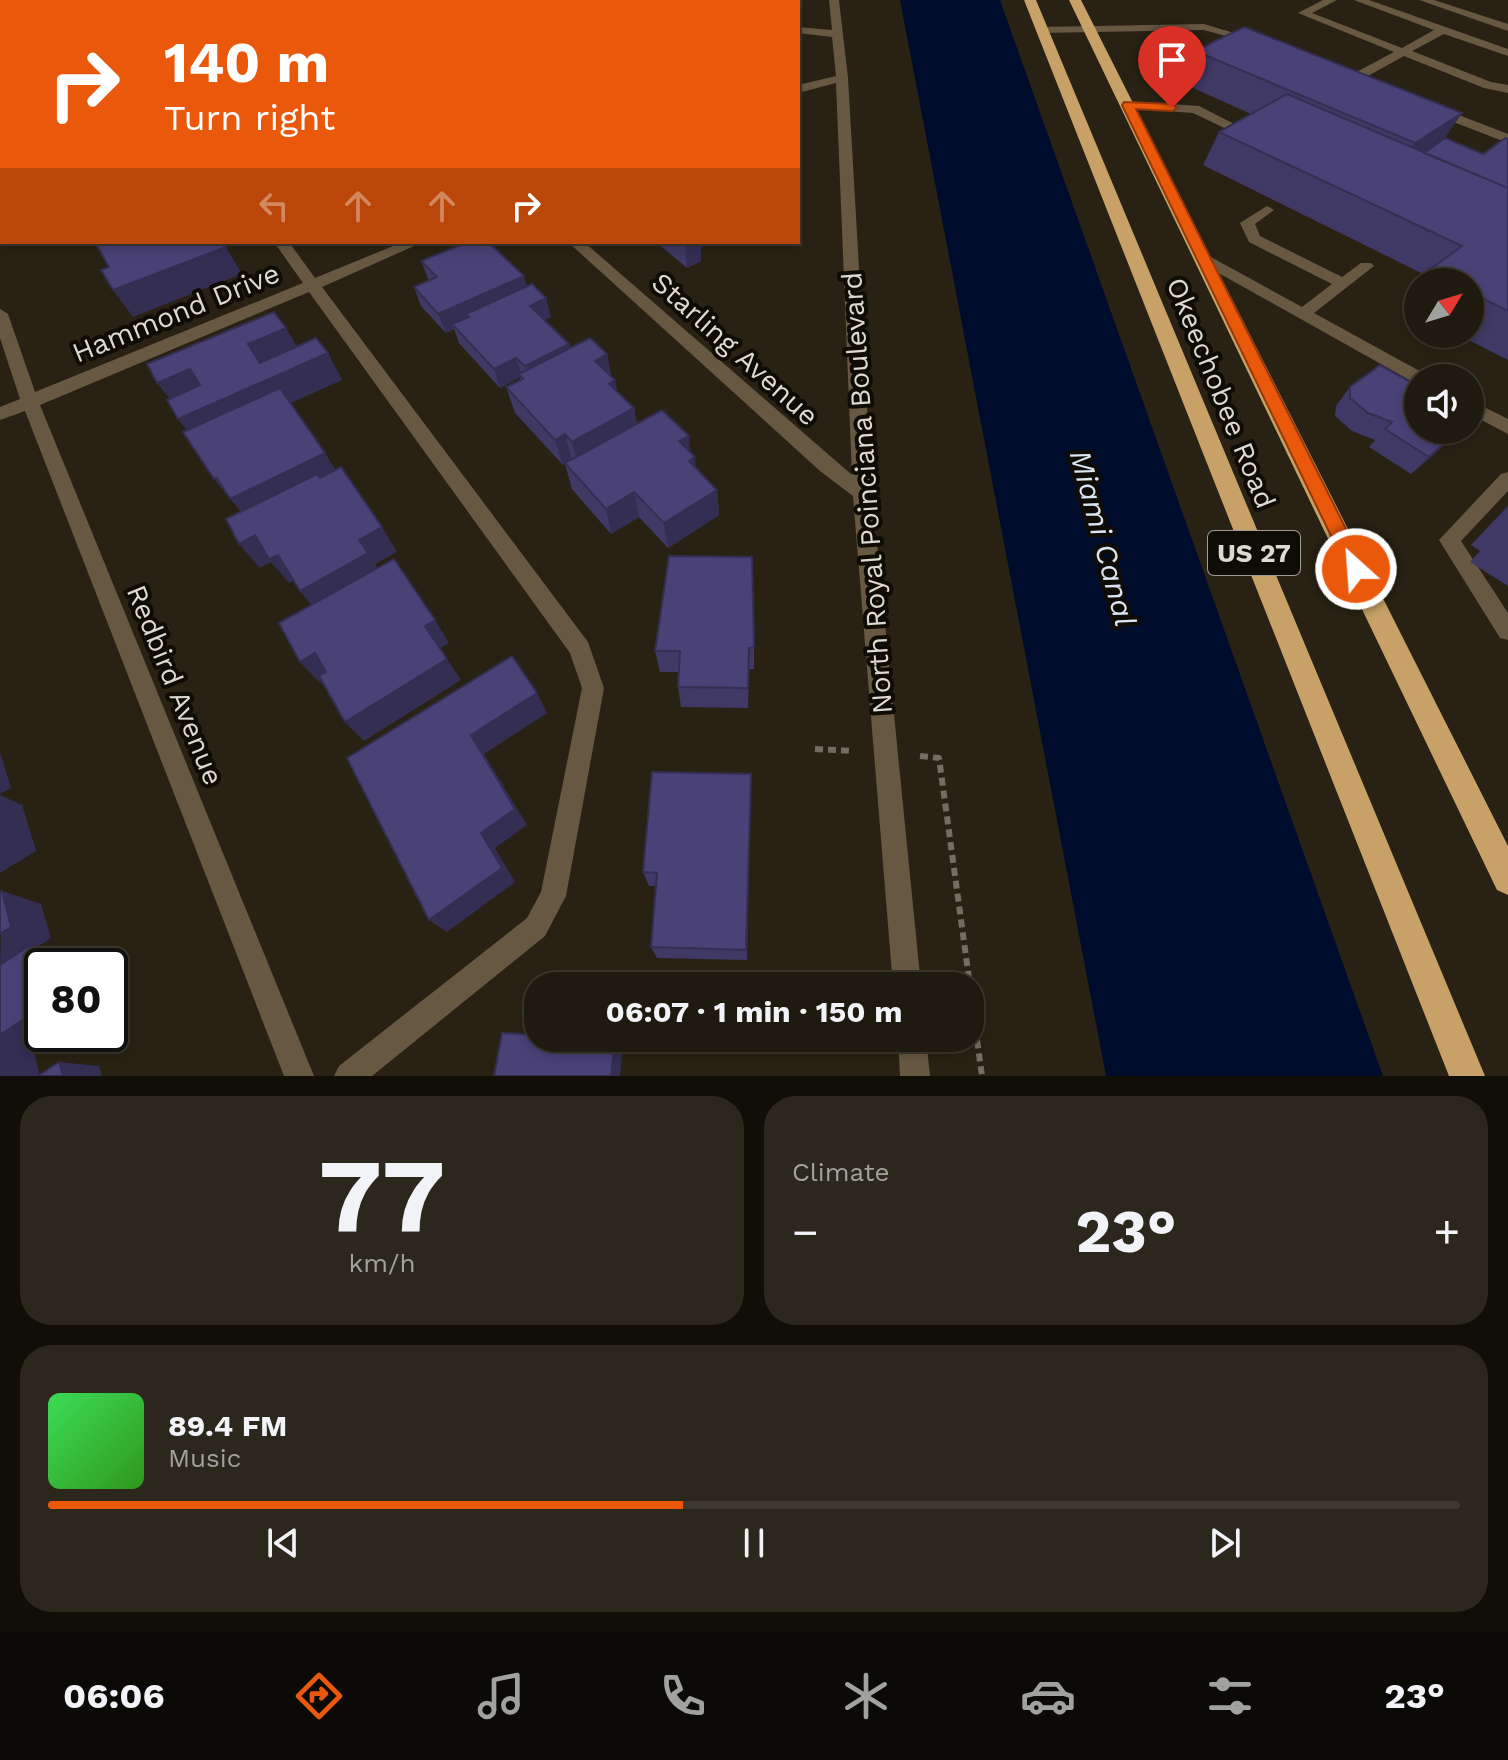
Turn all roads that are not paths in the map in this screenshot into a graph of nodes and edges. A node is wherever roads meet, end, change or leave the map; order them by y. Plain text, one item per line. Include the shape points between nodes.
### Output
1 (834, 0) edge
2 (1030, 0) edge
3 (1075, 0) edge
4 (1332, 0) edge
5 (1359, 0) edge
6 (1424, 0) edge
7 (1508, 28) edge
8 (1090, 29) junction
9 (800, 30) edge
10 (1041, 30) junction
11 (1443, 30) junction
12 (837, 34) junction
13 (1276, 48) edge
14 (1402, 52) junction
15 (1508, 53) edge
16 (1340, 74) edge
17 (842, 78) junction
18 (1353, 79) junction
19 (1367, 84) edge
20 (800, 88) edge
21 (1508, 89) edge
22 (1128, 105) junction
23 (1423, 106) edge
24 (1244, 132) edge
25 (1508, 139) edge
26 (1267, 210) dead end
27 (283, 244) edge
28 (411, 244) edge
29 (577, 244) edge
30 (1204, 259) junction
31 (1366, 266) dead end
32 (314, 284) junction
33 (1343, 284) junction
34 (0, 314) edge
35 (1303, 314) junction
36 (1404, 370) edge
37 (30, 402) junction
38 (0, 414) edge
39 (1484, 414) edge
40 (1508, 427) edge
41 (1506, 483) edge
42 (862, 493) junction
43 (1508, 631) edge
44 (1508, 879) edge
45 (906, 972) edge
46 (913, 1052) edge
47 (299, 1076) edge
48 (349, 1076) edge
49 (915, 1076) edge
50 (1467, 1076) edge

1 - 12 street, North Royal Poinciana Boulevard
2 - 10 highway, Okeechobee Road / US 27
3 - 8 highway, Okeechobee Road / US 27
4 - 14 street via 1303,13
5 - 11 street
6 - 7 street
8 - 10 street
8 - 13 street via 1204,27
8 - 22 highway, Okeechobee Road / US 27
9 - 12 street
10 - 50 highway, Okeechobee Road / US 27
11 - 14 street
11 - 15 street
12 - 17 street, North Royal Poinciana Boulevard
14 - 18 street
14 - 21 street
16 - 18 street
17 - 20 street
17 - 42 street, North Royal Poinciana Boulevard
18 - 19 street
22 - 24 street via 1195,109
22 - 30 highway, Okeechobee Road / US 27
23 - 25 street
26 - 33 street via 1247,223 1254,239
27 - 32 street
28 - 32 street, Hammond Drive
29 - 42 street, Starling Avenue
30 - 35 street
30 - 44 highway, Okeechobee Road / US 27
31 - 33 street
32 - 37 street, Hammond Drive
32 - 48 street via 580,649 593,688 553,896 536,927
33 - 35 street
34 - 37 street, Redbird Avenue
35 - 36 street
37 - 38 street, Hammond Drive
37 - 47 street, Redbird Avenue
39 - 40 street
41 - 43 street via 1449,540
42 - 45 street, North Royal Poinciana Boulevard
46 - 49 street

